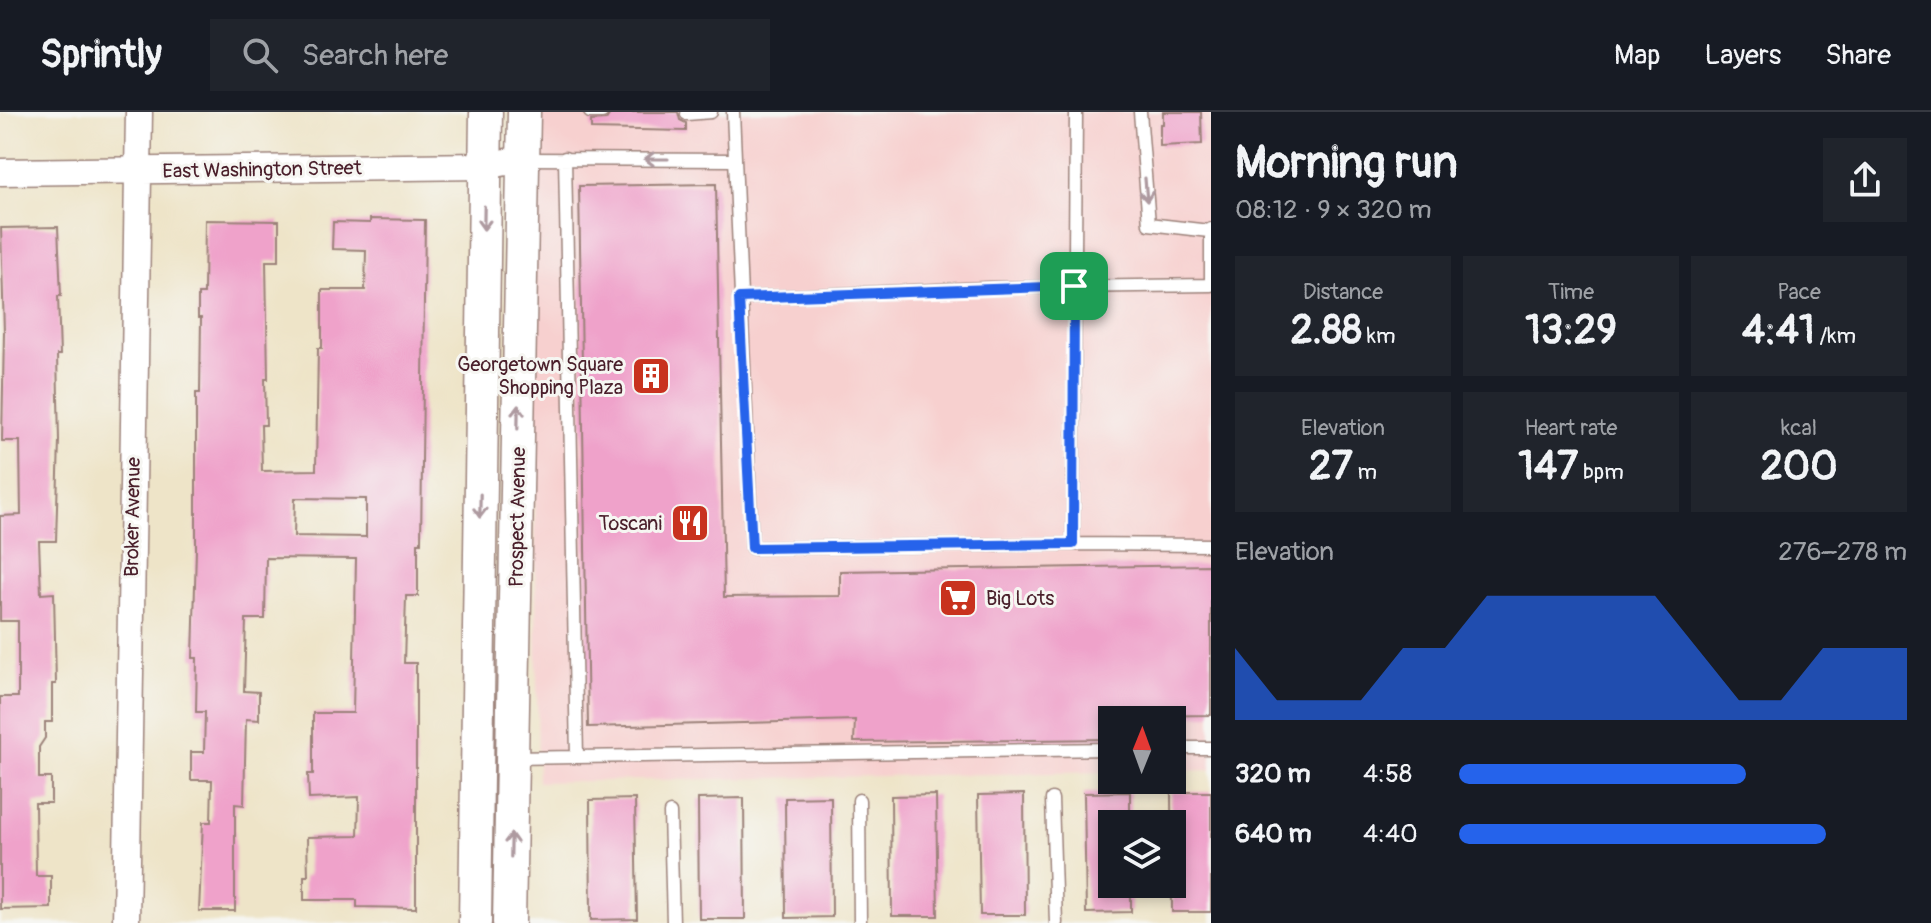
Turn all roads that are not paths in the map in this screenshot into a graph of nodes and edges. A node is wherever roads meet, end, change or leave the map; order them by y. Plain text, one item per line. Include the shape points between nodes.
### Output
1 (139, 112) edge
2 (486, 112) edge
3 (524, 112) edge
4 (590, 112) edge
5 (602, 112) edge
6 (711, 112) edge
7 (733, 112) edge
8 (1076, 112) edge
9 (1140, 112) edge
10 (687, 114) edge
11 (565, 158) junction
12 (523, 159) junction
13 (734, 160) junction
14 (484, 166) junction
15 (138, 171) junction
16 (0, 172) edge
17 (1210, 230) edge
18 (1074, 286) junction
19 (739, 298) junction
20 (1073, 544) junction
21 (1211, 545) edge
22 (1186, 748) edge
23 (1211, 748) edge
24 (1098, 749) edge
25 (577, 757) junction
26 (512, 758) junction
27 (1052, 799) dead end
28 (859, 800) dead end
29 (670, 813) dead end
30 (126, 923) edge
31 (475, 923) edge
32 (509, 923) edge
33 (673, 923) edge
34 (860, 923) edge
35 (1056, 923) edge

1 - 15 street, Broker Avenue
2 - 14 street, Prospect Avenue
3 - 12 street, Prospect Avenue
4 - 5 lane
6 - 10 lane
7 - 13 lane
8 - 18 lane
9 -> 17 lane via 1149,224
11 - 12 lane
13 -> 11 lane
11 - 25 lane
12 - 14 street, East Washington Street
26 -> 12 street, Prospect Avenue
13 - 19 lane
14 - 15 street, East Washington Street
14 -> 31 street, Prospect Avenue
15 - 16 street, East Washington Street
15 - 30 street, Broker Avenue
17 - 18 lane via 1211,285
18 - 19 lane
18 - 20 lane
19 - 20 lane via 752,548
20 - 21 lane
22 - 23 lane
24 - 25 lane
25 - 26 lane
32 -> 26 street, Prospect Avenue
27 - 35 lane
28 - 34 lane
29 - 33 lane

